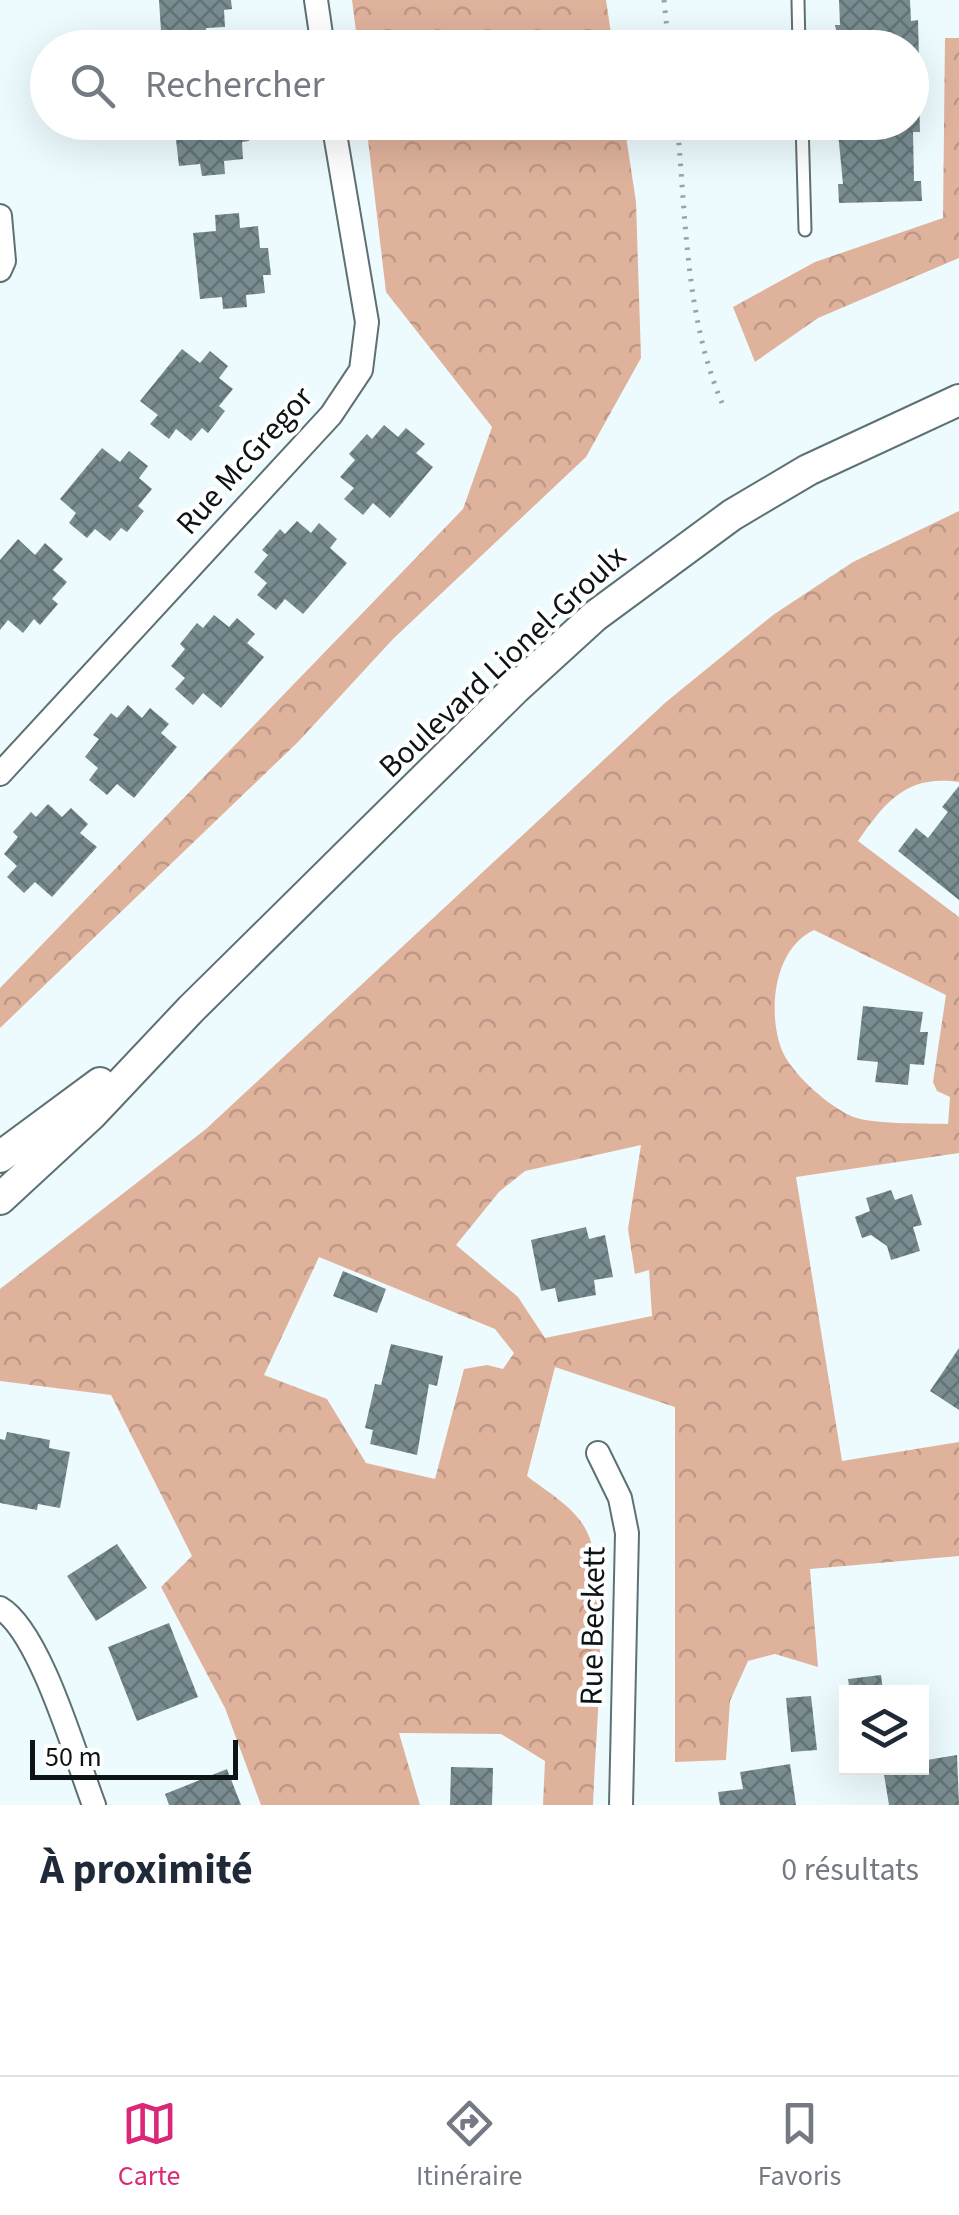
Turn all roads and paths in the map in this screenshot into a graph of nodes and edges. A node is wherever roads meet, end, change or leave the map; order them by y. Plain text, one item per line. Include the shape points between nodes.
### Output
1 (316, 0) edge
2 (664, 0) edge
3 (798, 0) edge
4 (320, 30) edge
5 (667, 30) edge
6 (799, 30) edge
7 (336, 140) edge
8 (679, 140) edge
9 (802, 140) edge
10 (0, 216) edge
11 (805, 230) dead end
12 (0, 270) edge
13 (959, 400) edge
14 (722, 403) dead end
15 (0, 774) edge
16 (191, 1009) junction
17 (0, 1157) edge
18 (0, 1199) edge
19 (598, 1453) dead end
20 (0, 1608) edge
21 (94, 1805) edge
22 (621, 1805) edge

1 - 4 street
2 - 5 path
3 - 6 lane
7 - 15 street, Rue McGregor via 365,304 362,370 331,415
8 - 14 path via 698,327
9 - 11 lane
10 - 12 street
13 - 16 main road, Boulevard Lionel-Groulx via 808,470 652,570 515,689
16 - 17 main road, Boulevard Lionel-Groulx
16 - 18 main road, Boulevard Lionel-Groulx
19 - 22 street, Rue Beckett via 620,1498 627,1534
20 - 21 street via 18,1620 34,1648

